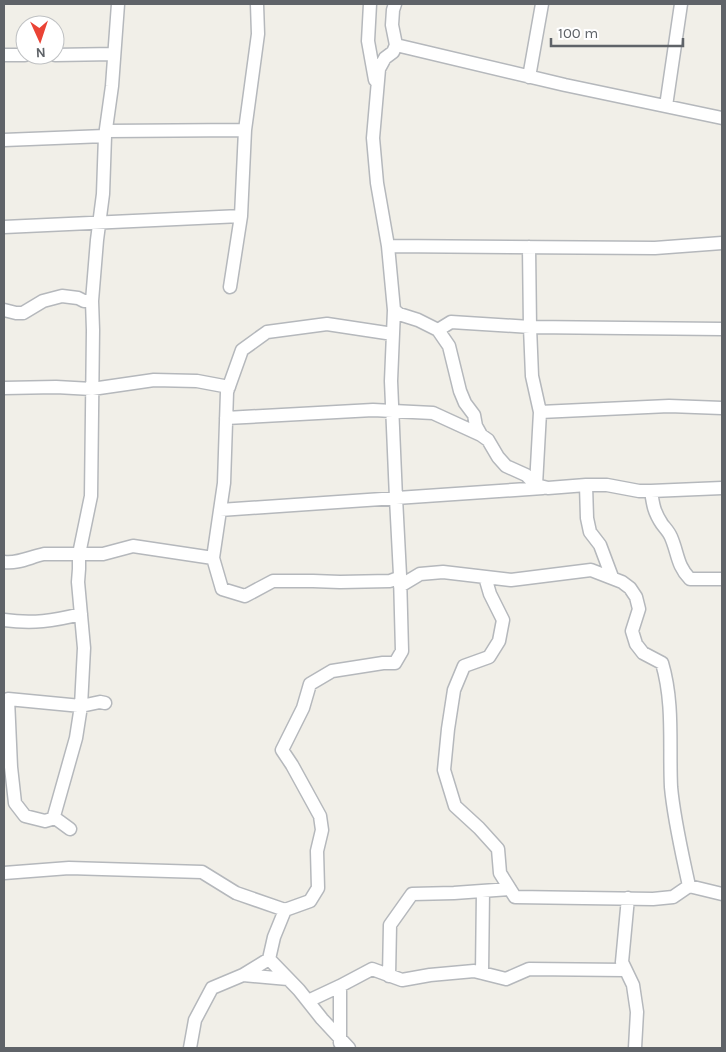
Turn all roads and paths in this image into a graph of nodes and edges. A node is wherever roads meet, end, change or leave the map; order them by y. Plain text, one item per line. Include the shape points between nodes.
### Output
1 (118, 4) edge
2 (257, 4) edge
3 (370, 4) edge
4 (395, 4) edge
5 (542, 4) edge
6 (681, 4) edge
7 (396, 45) junction
8 (65, 54) edge
9 (114, 54) junction
10 (529, 76) junction
11 (378, 95) junction
12 (666, 106) junction
13 (722, 118) edge
14 (245, 130) junction
15 (105, 133) junction
16 (4, 140) edge
17 (241, 216) junction
18 (99, 222) junction
19 (4, 227) edge
20 (722, 243) edge
21 (388, 246) junction
22 (529, 247) junction
23 (230, 287) dead end
24 (92, 301) junction
25 (4, 310) edge
26 (394, 310) junction
27 (530, 327) junction
28 (722, 328) edge
29 (438, 330) junction
30 (394, 334) junction
31 (229, 387) junction
32 (4, 388) edge
33 (92, 389) junction
34 (722, 408) edge
35 (393, 411) junction
36 (540, 412) junction
37 (226, 418) junction
38 (481, 435) junction
39 (586, 485) junction
40 (542, 486) junction
41 (722, 488) edge
42 (651, 491) junction
43 (396, 498) junction
44 (220, 510) junction
45 (80, 554) junction
46 (213, 558) junction
47 (4, 562) edge
48 (485, 577) junction
49 (612, 578) junction
50 (400, 580) junction
51 (722, 580) edge
52 (81, 614) junction
53 (4, 620) edge
54 (106, 703) dead end
55 (81, 706) junction
56 (10, 803) edge
57 (55, 818) junction
58 (70, 829) dead end
59 (4, 873) edge
60 (689, 886) junction
61 (510, 889) junction
62 (483, 891) junction
63 (722, 894) edge
64 (628, 898) junction
65 (285, 910) junction
66 (268, 959) junction
67 (626, 970) junction
68 (482, 973) junction
69 (243, 975) junction
70 (389, 976) junction
71 (288, 979) junction
72 (340, 986) junction
73 (308, 1001) junction
74 (340, 1044) edge
75 (190, 1048) edge
76 (350, 1048) edge
77 (635, 1048) edge

1 - 9 street
2 - 14 street via 258,34
3 - 11 street via 368,41
4 - 7 street via 392,25
5 - 10 street
6 - 12 street
7 - 10 street
7 - 11 street via 379,69
8 - 9 street
9 - 15 street
10 - 12 street
11 - 21 street via 374,156
12 - 13 street
14 - 15 street
14 - 17 street
15 - 16 street
15 - 18 street
17 - 18 street
17 - 23 street
18 - 19 street
18 - 24 street
20 - 22 street via 655,248
21 - 22 street
21 - 26 street
22 - 27 street
24 - 25 street via 62,296 43,301 23,313
24 - 33 street
26 - 29 street
26 - 30 street
27 - 28 street
27 - 29 street via 451,322
27 - 36 street via 532,376
29 - 38 street via 449,346 460,391
30 - 31 street via 327,324 267,332 242,350
30 - 35 street
31 - 33 street via 197,381 154,380
31 - 37 street
32 - 33 street
33 - 45 street via 91,496
34 - 36 street via 669,406
35 - 37 street
35 - 38 street via 433,413
35 - 43 street
36 - 40 street
37 - 44 street
38 - 40 street via 506,466
39 - 40 street
39 - 42 street
39 - 49 street via 586,518
40 - 43 street
41 - 42 street
42 - 51 street via 654,510 671,534 683,572 690,579
43 - 44 street
43 - 50 street
44 - 46 street
45 - 46 street via 103,554 133,546
45 - 47 street via 44,554 17,562
45 - 52 street
46 - 50 street via 222,589 245,596 273,581
48 - 49 street via 511,580 591,570
48 - 50 street via 443,572
48 - 61 street via 503,620 499,641 489,657 464,666 454,690 444,770 455,806 498,849 500,873
49 - 60 street via 630,588 636,598 639,609 632,631 636,644 643,653 662,664 666,677 671,788
50 - 65 street via 402,651 395,663 332,671 310,684 303,708 282,750 320,816 322,830 317,851 318,888 310,901
52 - 53 street via 38,622
52 - 55 street via 84,648
54 - 55 street
55 - 56 street via 8,699
55 - 57 street
56 - 57 street via 25,816 45,821
57 - 58 street
59 - 65 street via 69,868 202,872 236,893
60 - 63 street
60 - 64 street via 673,896
61 - 62 street
61 - 64 street via 515,897
62 - 68 street
62 - 70 street via 412,894 390,925
64 - 67 street via 622,962
65 - 66 street
66 - 69 street
66 - 71 street
67 - 68 street via 529,970 506,979
67 - 77 street via 633,985 637,1012
68 - 70 street via 474,971 402,980
69 - 71 street
69 - 75 street via 212,988 195,1020
70 - 72 street via 372,970
71 - 73 street
72 - 73 street
72 - 74 street
73 - 74 street
74 - 76 street

